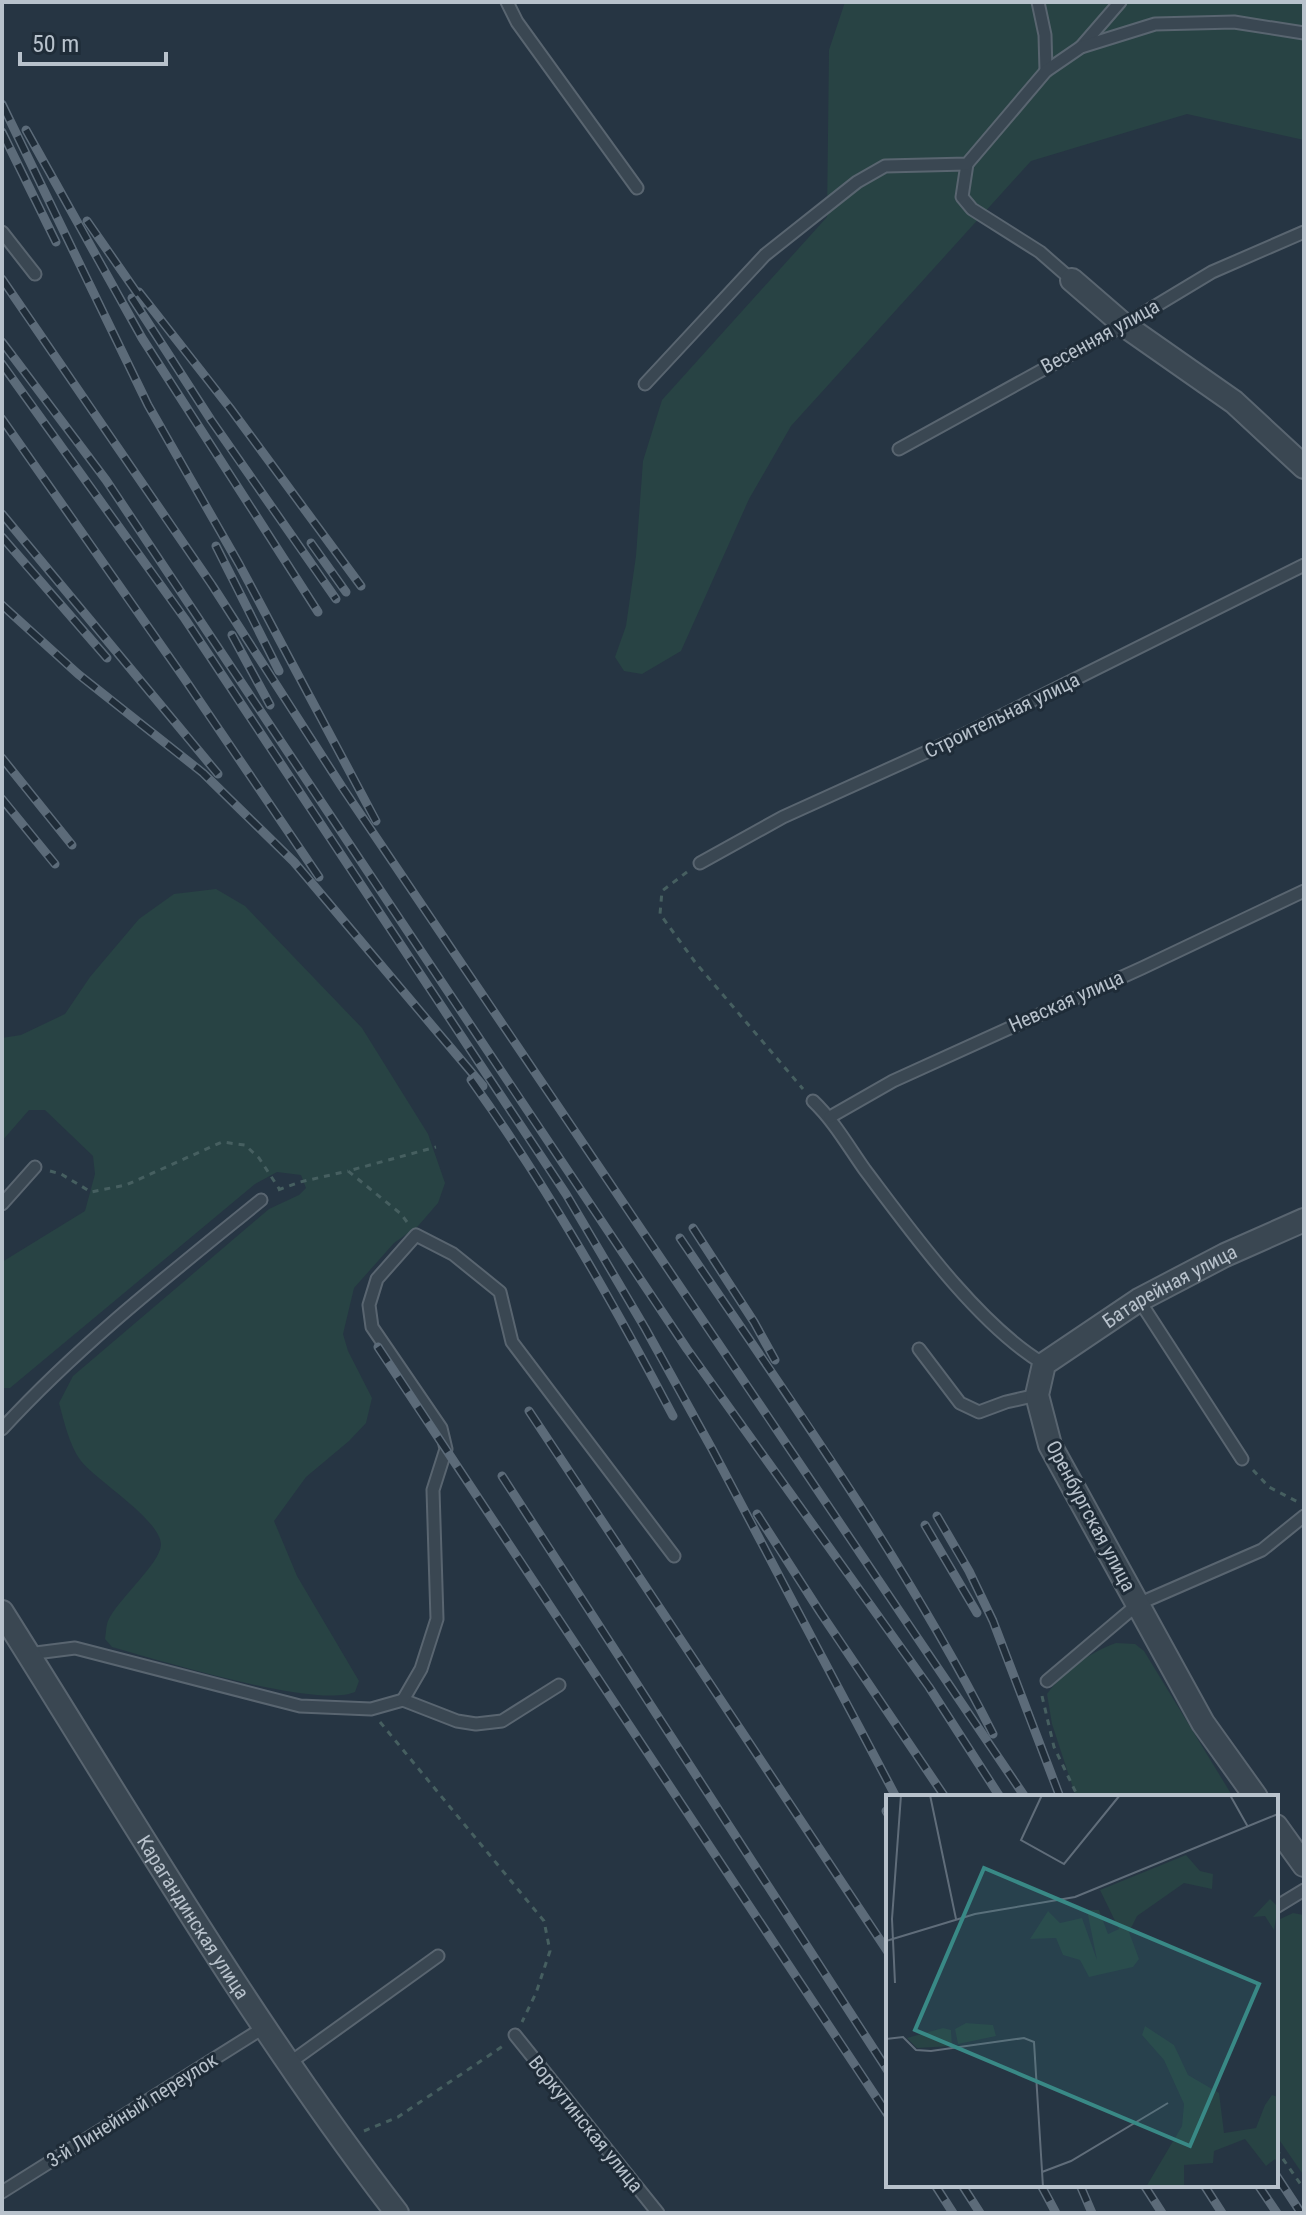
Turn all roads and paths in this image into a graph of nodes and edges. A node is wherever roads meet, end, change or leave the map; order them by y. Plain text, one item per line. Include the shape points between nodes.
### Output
1 (507, 2) edge
2 (1038, 2) edge
3 (1120, 2) edge
4 (1304, 33) edge
5 (1081, 47) junction
6 (1046, 71) junction
7 (967, 164) junction
8 (637, 188) dead end
9 (2, 232) edge
10 (1304, 232) edge
11 (35, 274) dead end
12 (1072, 280) joint
13 (1124, 325) junction
14 (645, 384) dead end
15 (899, 449) dead end
16 (1304, 467) edge
17 (1304, 565) edge
18 (700, 863) joint
19 (1304, 891) edge
20 (813, 1101) joint
21 (830, 1117) junction
22 (436, 1147) dead end
23 (35, 1167) joint
24 (348, 1171) junction
25 (280, 1190) junction
26 (261, 1200) joint
27 (2, 1204) edge
28 (1304, 1220) edge
29 (416, 1235) junction
30 (1139, 1300) junction
31 (919, 1349) dead end
32 (1044, 1364) junction
33 (1037, 1395) junction
34 (2, 1429) edge
35 (1242, 1459) joint
36 (1304, 1505) edge
37 (1304, 1516) edge
38 (674, 1556) dead end
39 (1138, 1604) junction
40 (2, 1612) edge
41 (28, 1654) junction
42 (1047, 1681) joint
43 (559, 1685) dead end
44 (403, 1700) junction
45 (371, 1709) junction
46 (1077, 1795) edge
47 (1255, 1795) edge
48 (1278, 1829) edge
49 (1304, 1865) edge
50 (1304, 1890) edge
51 (1278, 1906) edge
52 (438, 1956) dead end
53 (263, 2028) junction
54 (515, 2035) junction
55 (288, 2064) junction
56 (342, 2142) junction
57 (1278, 2152) edge
58 (1304, 2189) edge
59 (2, 2192) edge
60 (397, 2213) edge
61 (658, 2213) edge

1 - 8 lane
2 - 6 lane
3 - 5 lane
4 - 5 lane via 1234,22 1155,24
5 - 6 lane
6 - 7 lane
7 - 12 lane via 962,197 972,209 1040,252
7 - 14 lane via 885,166 857,182 765,255
9 - 11 lane
10 - 13 lane, Весенняя улица via 1212,272
12 - 13 street
13 - 15 lane, Весенняя улица
13 - 16 street via 1234,402
17 - 18 lane, Строительная улица via 953,740 783,817
18 - 20 path via 662,891 660,914
19 - 21 lane, Невская улица via 893,1081
20 - 21 lane
21 - 32 lane via 929,1253 994,1325
22 - 24 path
23 - 25 path via 61,1174 91,1192 126,1185 222,1142 245,1145
23 - 27 lane
24 - 25 path
24 - 29 path via 401,1214
25 - 26 path
26 - 34 lane via 131,1306
28 - 30 street, Батарейная улица
29 - 38 lane via 453,1254 500,1292 512,1342
29 - 44 lane via 377,1279 369,1305 372,1327 441,1428 446,1449 433,1490 437,1619 421,1669
30 - 32 street, Батарейная улица
30 - 35 lane
31 - 33 lane via 960,1403 979,1412
32 - 33 street, Оренбургская улица
33 - 39 street, Оренбургская улица via 1050,1445
35 - 36 path via 1269,1487
37 - 39 lane via 1262,1550
39 - 42 lane
39 - 47 street, Оренбургская улица via 1203,1723
40 - 41 street, Карагандинская улица
41 - 45 lane via 75,1648 300,1706
41 - 53 street, Карагандинская улица
42 - 46 path via 1042,1697 1054,1747
43 - 44 lane via 502,1721 476,1724
44 - 45 lane
45 - 54 path via 544,1921 550,1951
48 - 49 street
50 - 51 lane
52 - 55 lane
53 - 55 street, Карагандинская улица
53 - 59 lane, 3-й Линейный переулок
54 - 56 path via 398,2117
54 - 61 lane, Воркутинская улица
55 - 56 street, Карагандинская улица
56 - 60 street, Карагандинская улица
57 - 58 path

